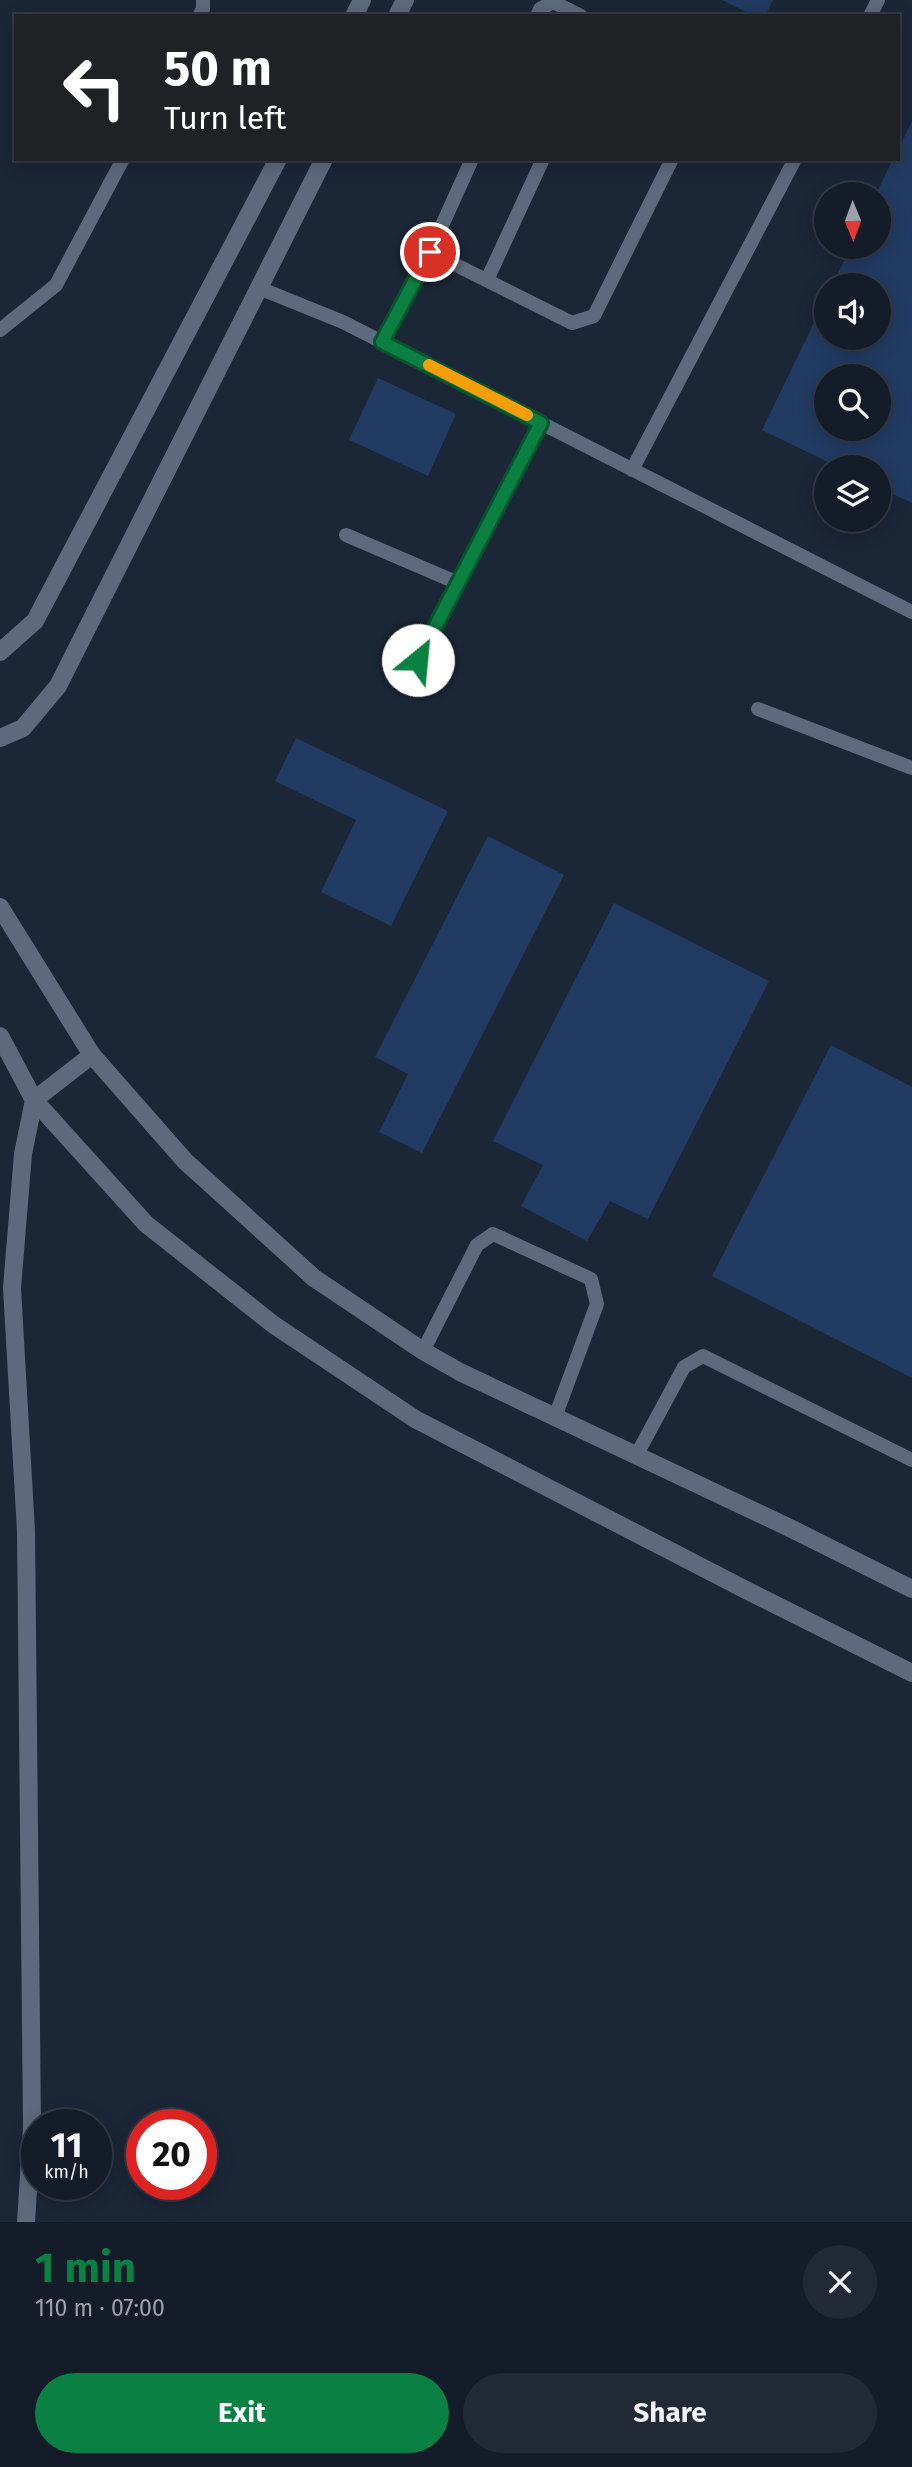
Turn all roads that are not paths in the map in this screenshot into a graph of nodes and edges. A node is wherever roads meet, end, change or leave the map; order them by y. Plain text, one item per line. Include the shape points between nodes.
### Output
1 (538, 14) edge
2 (577, 14) edge
3 (122, 161) edge
4 (277, 161) edge
5 (323, 161) edge
6 (471, 161) edge
7 (542, 161) edge
8 (671, 161) edge
9 (794, 161) edge
10 (430, 252) junction
11 (487, 280) junction
12 (259, 288) junction
13 (0, 330) edge
14 (382, 342) junction
15 (541, 423) junction
16 (632, 470) junction
17 (346, 535) dead end
18 (458, 583) junction
19 (912, 612) edge
20 (0, 652) edge
21 (418, 660) dead end
22 (758, 709) dead end
23 (0, 738) edge
24 (912, 768) edge
25 (0, 907) edge
26 (0, 1036) edge
27 (92, 1055) junction
28 (34, 1100) junction
29 (423, 1351) junction
30 (555, 1417) junction
31 (636, 1455) junction
32 (912, 1460) edge
33 (912, 1589) edge
34 (912, 1673) edge
35 (26, 2222) edge

1 - 2 lane via 553,2
3 - 13 lane via 56,285
4 - 20 street via 35,621
5 - 12 street
6 - 10 lane
7 - 11 lane
8 - 11 lane via 594,316 572,323
9 - 16 lane
10 - 11 lane
10 - 14 lane
12 - 14 lane
12 - 23 street via 58,686 23,728
14 - 15 lane
15 - 16 lane
15 - 18 lane
16 - 19 lane
17 - 18 lane
18 - 21 lane
22 - 24 lane
25 - 27 street
26 - 28 street
27 - 28 street
27 - 29 street via 185,1161 314,1278
28 - 34 street via 146,1224 274,1325 415,1419
28 - 35 street via 23,1154 12,1288 26,1531 32,2126
29 - 30 street
29 - 30 lane via 477,1245 493,1234 591,1279 597,1304
30 - 31 street
31 - 32 lane via 684,1367 703,1356
31 - 33 street

